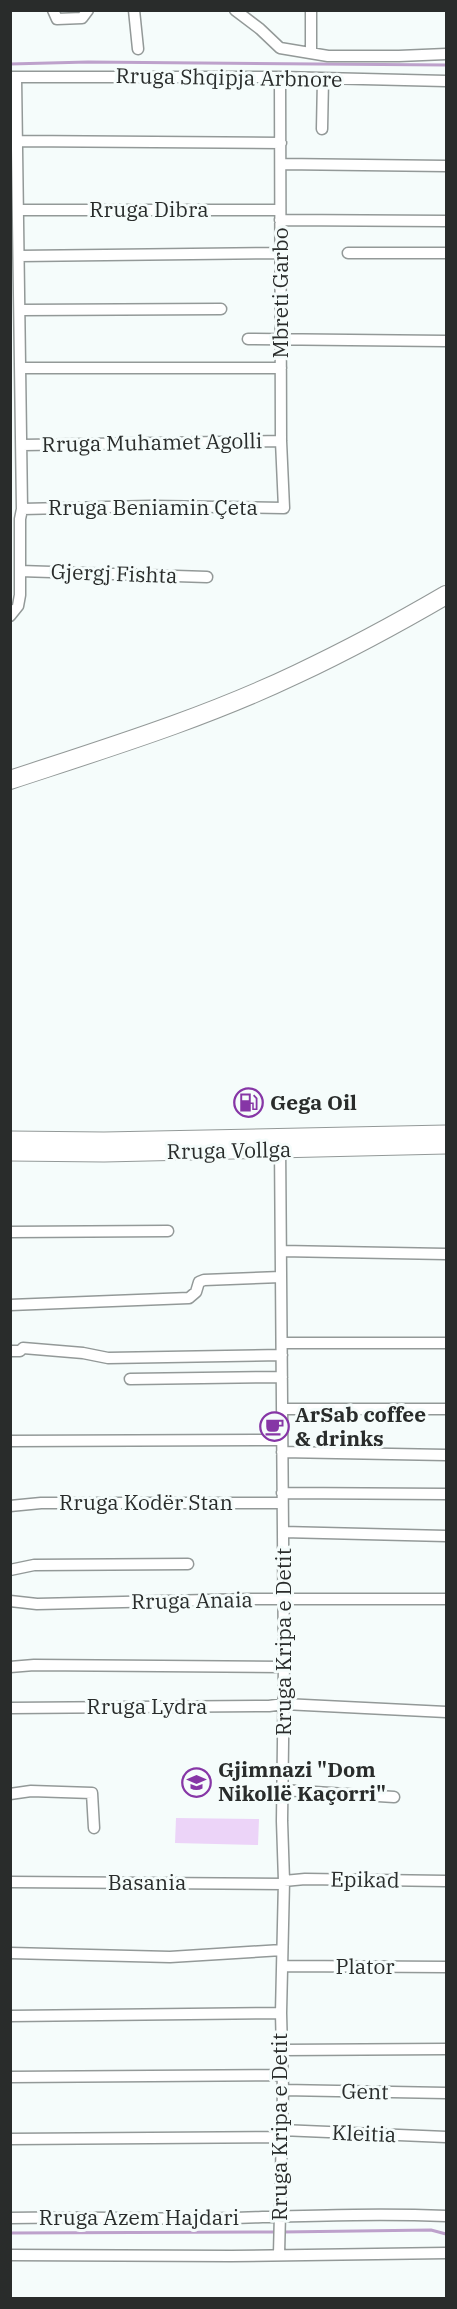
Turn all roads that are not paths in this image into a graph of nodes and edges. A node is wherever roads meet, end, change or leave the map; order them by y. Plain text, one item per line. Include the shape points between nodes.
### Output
1 (53, 10) edge
2 (88, 10) edge
3 (134, 10) edge
4 (235, 10) edge
5 (311, 10) edge
6 (138, 50) dead end
7 (311, 53) junction
8 (447, 54) edge
9 (13, 77) edge
10 (280, 77) junction
11 (322, 79) junction
12 (447, 81) edge
13 (322, 129) dead end
14 (18, 141) junction
15 (281, 143) junction
16 (281, 164) junction
17 (447, 166) edge
18 (18, 210) junction
19 (280, 215) junction
20 (447, 221) edge
21 (281, 253) junction
22 (348, 253) dead end
23 (447, 253) edge
24 (19, 256) junction
25 (221, 309) dead end
26 (20, 310) junction
27 (248, 339) dead end
28 (281, 339) junction
29 (447, 341) edge
30 (20, 368) junction
31 (281, 368) junction
32 (281, 441) junction
33 (22, 445) junction
34 (284, 508) joint
35 (17, 515) edge
36 (20, 571) junction
37 (207, 577) dead end
38 (447, 595) edge
39 (447, 609) edge
40 (10, 616) edge
41 (10, 780) edge
42 (10, 791) edge
43 (447, 1133) edge
44 (10, 1139) edge
45 (280, 1143) junction
46 (447, 1146) edge
47 (10, 1153) edge
48 (168, 1231) dead end
49 (10, 1232) edge
50 (281, 1251) junction
51 (447, 1254) edge
52 (281, 1277) junction
53 (10, 1305) edge
54 (282, 1343) junction
55 (447, 1343) edge
56 (10, 1351) edge
57 (282, 1355) junction
58 (282, 1377) junction
59 (130, 1379) dead end
60 (282, 1408) junction
61 (447, 1409) edge
62 (10, 1441) edge
63 (282, 1446) junction
64 (447, 1455) edge
65 (447, 1494) edge
66 (282, 1498) junction
67 (10, 1506) edge
68 (283, 1532) junction
69 (447, 1536) edge
70 (188, 1564) dead end
71 (10, 1570) edge
72 (447, 1599) edge
73 (283, 1600) junction
74 (10, 1601) edge
75 (10, 1667) edge
76 (284, 1667) junction
77 (284, 1704) junction
78 (10, 1708) edge
79 (447, 1712) edge
80 (283, 1790) junction
81 (10, 1794) edge
82 (394, 1797) dead end
83 (94, 1828) dead end
84 (447, 1881) edge
85 (10, 1882) edge
86 (284, 1882) junction
87 (282, 1950) junction
88 (10, 1953) edge
89 (284, 1966) junction
90 (447, 1968) edge
91 (281, 2013) junction
92 (10, 2016) edge
93 (447, 2049) edge
94 (281, 2050) junction
95 (282, 2076) junction
96 (10, 2077) edge
97 (284, 2090) junction
98 (447, 2093) edge
99 (281, 2134) junction
100 (447, 2137) edge
101 (10, 2139) edge
102 (279, 2215) junction
103 (447, 2216) edge
104 (10, 2218) edge
105 (447, 2253) edge
106 (279, 2254) junction
107 (10, 2255) edge

1 - 2 street via 57,19 82,18
3 - 6 street
4 - 7 street via 280,48
5 - 7 street
7 - 8 street
9 - 10 street, Rruga Shqipja Arbnore
9 - 14 street
10 - 11 street, Rruga Shqipja Arbnore
10 - 15 street, Mbreti Garbo
11 - 12 street, Rruga Shqipja Arbnore
11 - 13 street
14 - 15 street
14 - 18 street
15 - 16 street, Mbreti Garbo
16 - 17 street
16 - 19 street, Mbreti Garbo
18 - 19 street, Rruga Dibra
18 - 24 street
19 - 20 street, Rruga Dibra
19 - 21 street, Mbreti Garbo
21 - 24 street
21 - 28 street, Mbreti Garbo
22 - 23 street
24 - 26 street
25 - 26 street
26 - 30 street
27 - 28 street
28 - 29 street
28 - 31 street, Mbreti Garbo
30 - 31 street
30 - 33 street
31 - 32 street, Mbreti Garbo
32 - 33 street, Rruga Muhamet Agolli
32 - 34 street, Mbreti Garbo
33 - 35 street
34 - 35 street, Rruga Beniamin Çeta via 150,506
35 - 36 street
36 - 37 street, Gjergj Fishta
36 - 40 street via 18,606
38 - 41 highway via 274,684 152,732
39 - 42 highway via 341,666 215,722
43 - 45 main road, Rruga Vollga
44 - 45 main road, Rruga Vollga
45 - 46 main road, Rruga Vollga
45 - 47 main road, Rruga Vollga via 104,1154
45 - 50 street, Rruga Kripa e Detit
48 - 49 street
50 - 51 street
50 - 52 street, Rruga Kripa e Detit
52 - 53 street via 204,1280 189,1298
52 - 54 street, Rruga Kripa e Detit
54 - 55 street
54 - 57 street, Rruga Kripa e Detit
56 - 57 street via 23,1348 108,1358
57 - 58 street, Rruga Kripa e Detit
58 - 59 street
58 - 60 street, Rruga Kripa e Detit
60 - 61 street
60 - 63 street, Rruga Kripa e Detit
62 - 63 street
63 - 64 street
63 - 66 street, Rruga Kripa e Detit
65 - 66 street, Rruga Kodër Stan
66 - 67 street, Rruga Kodër Stan
66 - 68 street, Rruga Kripa e Detit
68 - 69 street
68 - 73 street, Rruga Kripa e Detit
70 - 71 street via 34,1565
72 - 73 street, Rruga Anaia
73 - 74 street, Rruga Anaia via 37,1604
73 - 76 street, Rruga Kripa e Detit
75 - 76 street
76 - 77 street, Rruga Kripa e Detit
77 - 78 street, Rruga Lydra
77 - 79 street, Rruga Lydra
77 - 80 street, Rruga Kripa e Detit
80 - 82 street
80 - 86 street, Rruga Kripa e Detit
81 - 83 street via 92,1793
84 - 86 street, Epikad
85 - 86 street, Basania
86 - 87 street, Rruga Kripa e Detit
87 - 88 street via 170,1957
87 - 89 street, Rruga Kripa e Detit
89 - 90 street, Plator
89 - 91 street, Rruga Kripa e Detit
91 - 92 street
91 - 94 street, Rruga Kripa e Detit
93 - 94 street
94 - 95 street, Rruga Kripa e Detit
95 - 96 street
95 - 97 street, Rruga Kripa e Detit
97 - 98 street, Gent
97 - 99 street, Rruga Kripa e Detit
99 - 100 street, Kleitia
99 - 101 street, Kleitia
99 - 102 street, Rruga Kripa e Detit
102 - 103 street, Rruga Azem Hajdari
102 - 104 street, Rruga Azem Hajdari
102 - 106 street, Rruga Kripa e Detit
105 - 106 street, Rruga Azem Hajdari
106 - 107 street, Rruga Azem Hajdari

